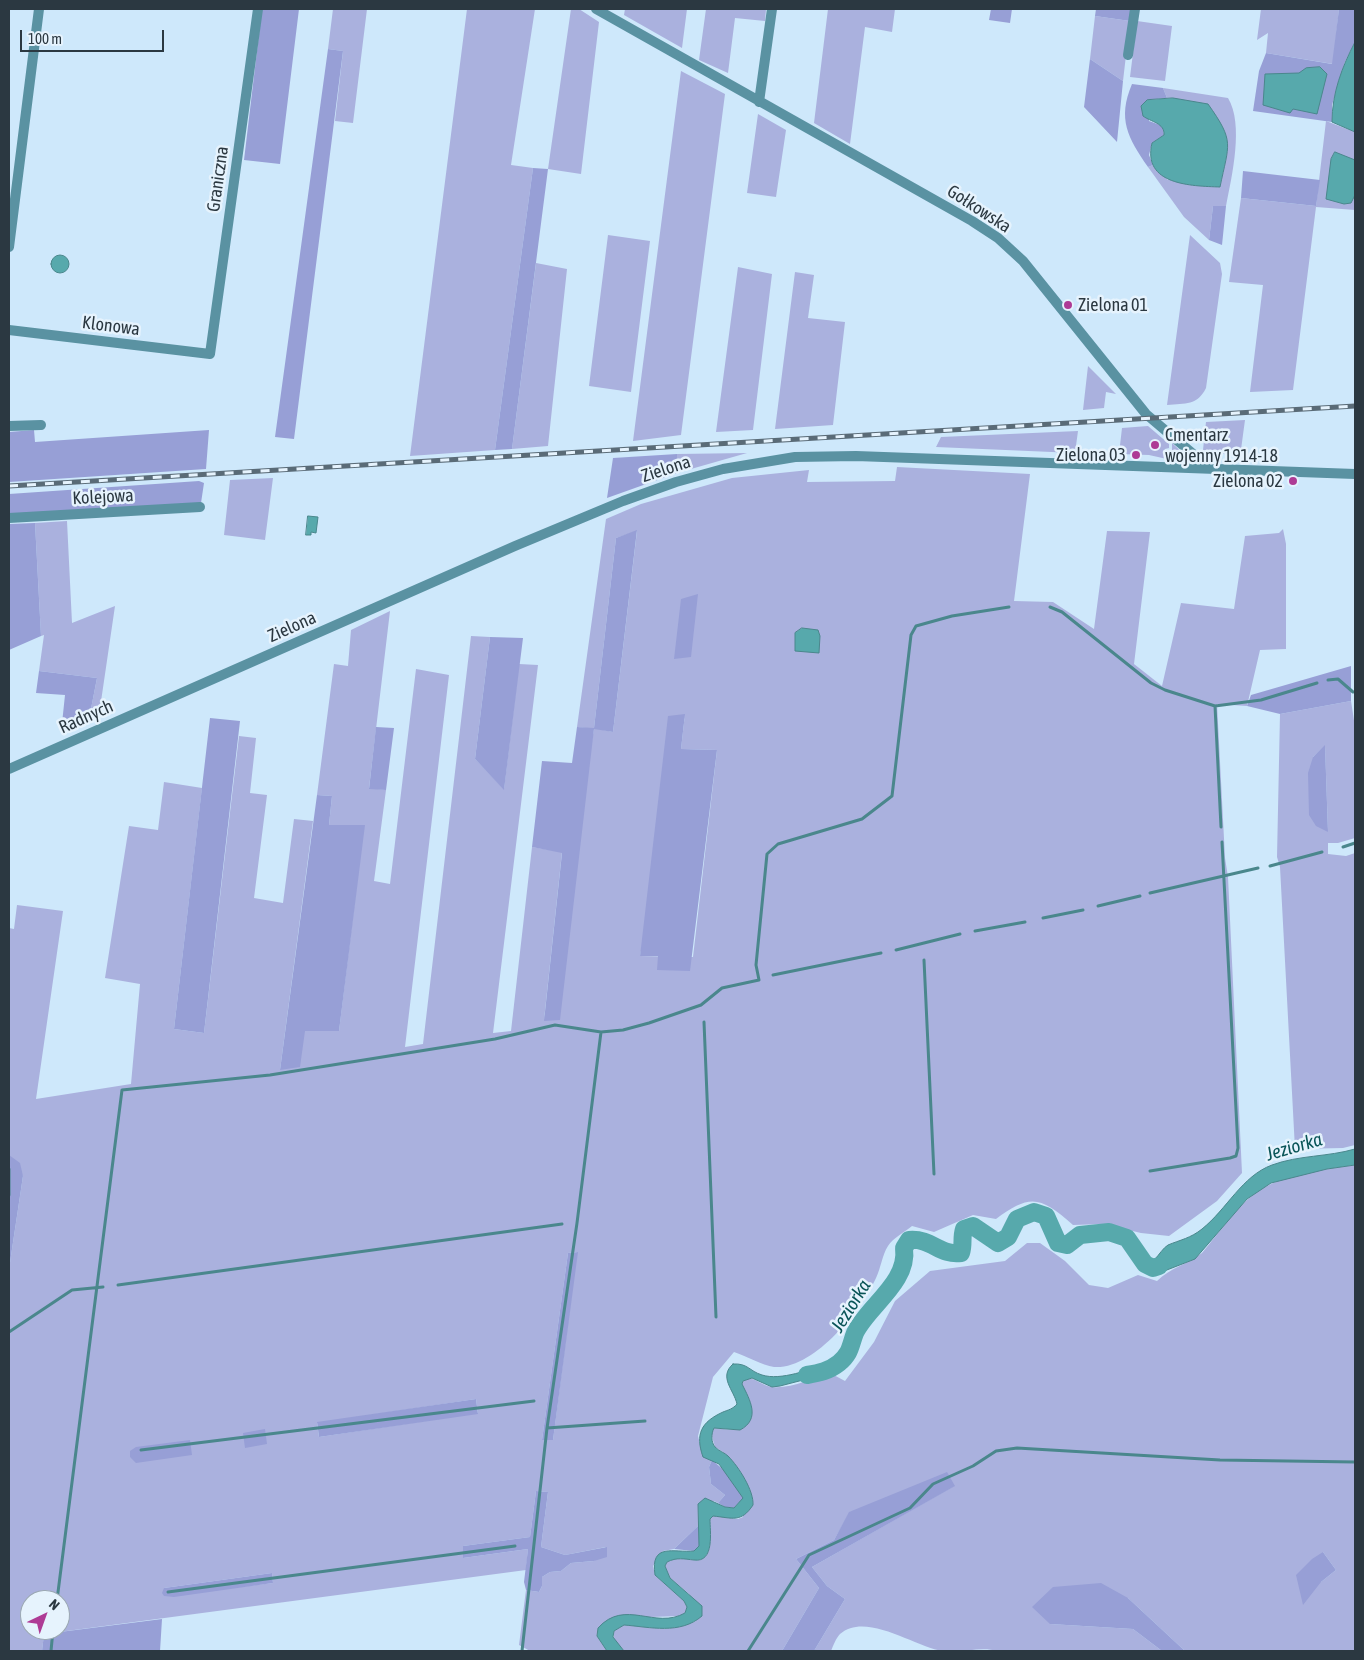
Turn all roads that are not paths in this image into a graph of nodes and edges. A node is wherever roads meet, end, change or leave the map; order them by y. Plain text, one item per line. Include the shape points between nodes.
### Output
1 (39, 9) edge
2 (258, 9) edge
3 (596, 9) edge
4 (772, 9) edge
5 (1135, 9) edge
6 (1128, 55) dead end
7 (759, 102) junction
8 (9, 247) edge
9 (9, 330) edge
10 (210, 354) joint
11 (41, 425) dead end
12 (9, 426) edge
13 (1205, 468) junction
14 (1355, 474) edge
15 (200, 507) dead end
16 (9, 518) edge
17 (178, 695) joint
18 (9, 769) edge

1 - 8 street
2 - 10 street, Graniczna
3 - 7 street, Gołkowska
4 - 7 street
5 - 6 street
7 - 13 street, Gołkowska via 972,220 998,238 1023,261 1146,414
9 - 10 street, Klonowa
11 - 12 street
13 - 14 street
13 - 17 street, Zielona via 856,456 795,457 723,469 623,501
15 - 16 street, Kolejowa
17 - 18 street, Radnych

